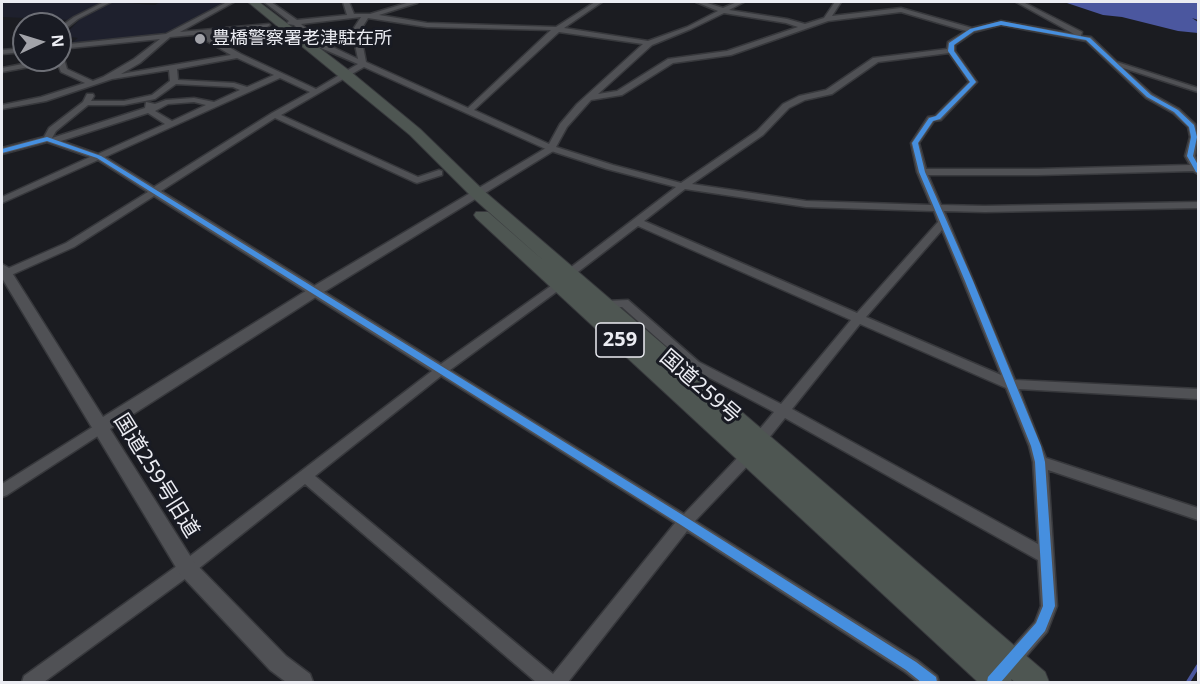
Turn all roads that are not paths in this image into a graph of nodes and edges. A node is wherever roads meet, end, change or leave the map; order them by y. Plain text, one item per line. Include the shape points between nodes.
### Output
1 (108, 2) edge
2 (231, 2) edge
3 (240, 2) edge
4 (253, 2) edge
5 (267, 2) edge
6 (346, 2) edge
7 (415, 2) edge
8 (599, 2) edge
9 (699, 2) edge
10 (741, 2) edge
11 (838, 2) edge
12 (1019, 2) edge
13 (724, 11) junction
14 (351, 16) junction
15 (369, 16) junction
16 (827, 19) junction
17 (72, 21) edge
18 (293, 22) junction
19 (267, 25) dead end
20 (806, 27) junction
21 (556, 29) junction
22 (972, 30) junction
23 (207, 32) junction
24 (167, 36) junction
25 (1088, 39) junction
26 (649, 43) junction
27 (72, 45) edge
28 (76, 45) junction
29 (72, 48) edge
30 (951, 51) junction
31 (238, 56) junction
32 (1112, 62) junction
33 (363, 64) junction
34 (173, 69) junction
35 (68, 72) edge
36 (281, 75) junction
37 (342, 78) junction
38 (106, 79) junction
39 (174, 82) junction
40 (91, 83) junction
41 (247, 90) junction
42 (1198, 90) edge
43 (317, 92) junction
44 (589, 98) junction
45 (144, 99) junction
46 (86, 103) junction
47 (215, 105) junction
48 (2, 106) edge
49 (149, 110) junction
50 (469, 111) junction
51 (275, 115) junction
52 (172, 124) junction
53 (50, 140) junction
54 (550, 148) junction
55 (2, 151) edge
56 (99, 157) junction
57 (1198, 170) edge
58 (922, 172) junction
59 (439, 173) junction
60 (683, 186) junction
61 (153, 192) junction
62 (473, 198) junction
63 (2, 200) edge
64 (1198, 205) edge
65 (937, 208) junction
66 (637, 222) junction
67 (943, 223) junction
68 (3, 271) edge
69 (565, 279) junction
70 (314, 292) junction
71 (606, 305) junction
72 (858, 320) junction
73 (440, 370) junction
74 (1009, 384) junction
75 (1198, 394) edge
76 (782, 410) junction
77 (99, 428) junction
78 (754, 447) junction
79 (1040, 462) junction
80 (304, 475) junction
81 (2, 491) edge
82 (1198, 514) edge
83 (685, 522) junction
84 (1045, 556) junction
85 (187, 568) junction
86 (1011, 662) junction
87 (30, 682) edge
88 (302, 682) edge
89 (549, 682) edge
90 (557, 682) edge
91 (931, 682) edge
92 (996, 682) edge
93 (1035, 682) edge

1 - 17 street
2 - 24 street
3 - 37 highway, 国道259号 / 259
4 - 37 highway, 国道259号 / 259
5 - 18 street
6 - 14 street
7 - 15 street
8 - 21 street
9 - 13 street
10 - 13 street
11 - 16 street
12 - 25 street
13 - 20 street
13 - 26 street
14 - 15 street
14 - 18 street
15 - 21 street via 427,25
15 - 33 street via 356,31
16 - 20 street
16 - 22 street via 904,8
18 - 33 street via 318,43
19 - 23 street
20 - 44 street via 728,53 671,61 619,93
21 - 26 street
21 - 50 street
22 - 25 street via 1001,23
22 - 30 street via 951,44
23 - 24 street
23 - 31 street via 208,38
24 - 28 street
24 - 38 street via 137,62
25 - 32 street
26 - 44 street
27 - 28 street
28 - 29 street
30 - 58 street via 973,82 945,112 931,119 915,143
30 - 60 street via 876,60 829,92 786,106 760,133
31 - 34 street
31 - 36 street
32 - 42 street
32 - 57 street via 1149,96 1176,111 1192,126 1190,156
33 - 37 street
33 - 50 street
34 - 38 street
34 - 39 street
35 - 40 street
36 - 41 street
36 - 43 street
37 - 43 street
37 - 59 highway, 国道259号 / 259
37 - 62 highway, 国道259号 / 259 via 415,132
38 - 40 street
39 - 41 street via 234,85
39 - 45 street via 160,94
40 - 46 street
40 - 48 street via 43,99
41 - 47 street
43 - 51 street
44 - 54 street via 563,126
45 - 46 street
45 - 49 street via 151,105
46 - 53 street via 52,130
47 - 49 street via 194,100 166,102
47 - 52 street
49 - 52 street
49 - 53 street
50 - 54 street
51 - 59 street via 417,180
51 - 61 street
52 - 56 street
53 - 55 street
53 - 56 street
54 - 60 street
54 - 62 street
56 - 61 street
56 - 63 street
57 - 58 street
58 - 65 street
59 - 62 highway, 国道259号 / 259
60 - 65 street via 806,204
60 - 66 street
61 - 68 street via 70,245
61 - 70 street
62 - 69 highway, 国道259号 / 259
62 - 70 street
64 - 65 street
65 - 67 street
66 - 69 street
66 - 72 street
67 - 72 street
67 - 74 street
68 - 77 street, 国道259号旧道
69 - 71 highway, 国道259号 / 259
69 - 73 street
69 - 78 highway, 国道259号 / 259
70 - 73 street
70 - 77 street
71 - 76 street via 624,303 695,365
71 - 78 highway, 国道259号 / 259
72 - 74 street
72 - 76 street
73 - 80 street
73 - 83 street
74 - 75 street
74 - 79 street
76 - 78 street
76 - 84 street
77 - 81 street
77 - 85 street, 国道259号旧道
78 - 83 street
78 - 86 highway, 国道259号 / 259
78 - 92 highway, 国道259号 / 259
79 - 82 street
79 - 84 street
80 - 85 street
80 - 89 street
83 - 90 street
83 - 91 street
84 - 86 street via 1049,606 1041,627
85 - 87 street
85 - 88 street, 国道259号旧道 via 278,663
86 - 92 street
86 - 93 highway, 国道259号 / 259

